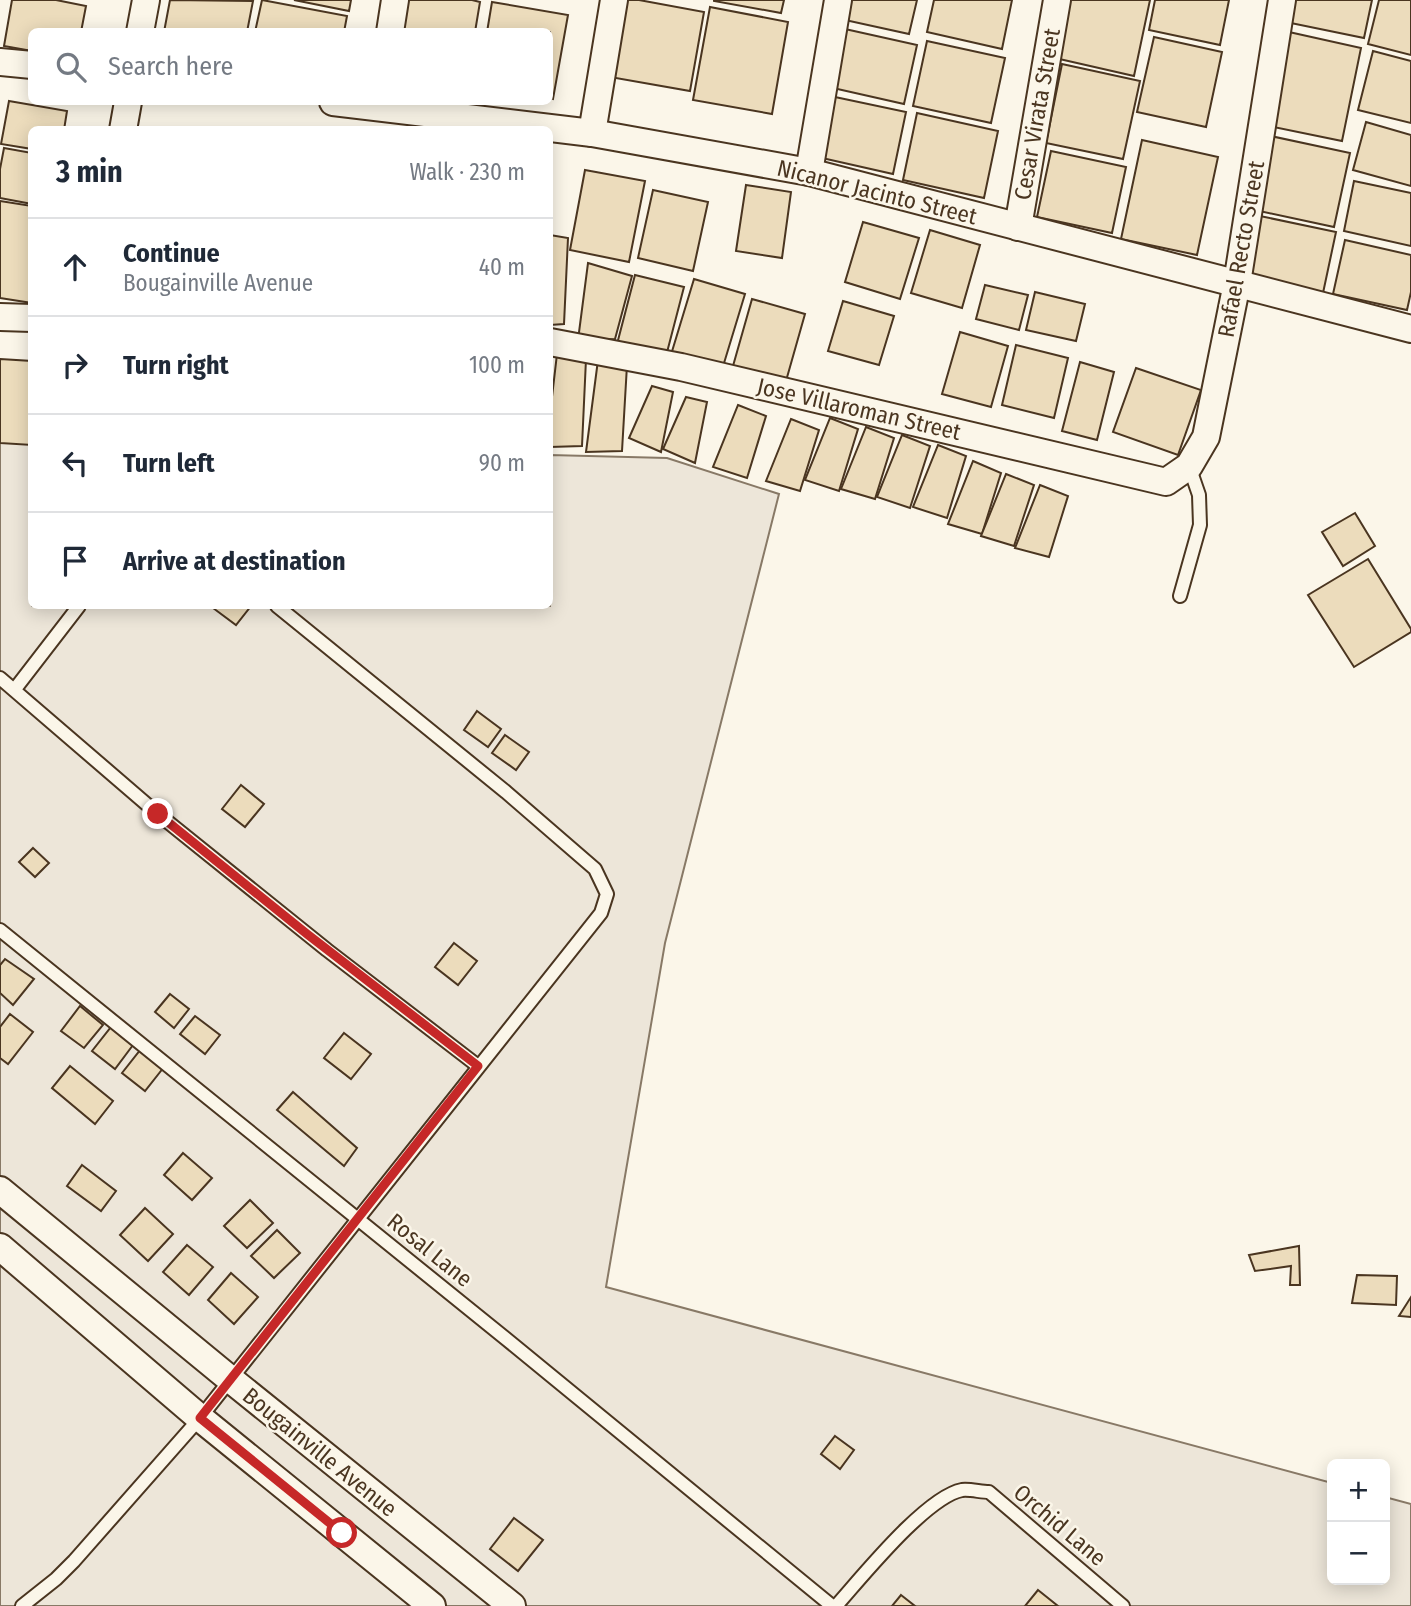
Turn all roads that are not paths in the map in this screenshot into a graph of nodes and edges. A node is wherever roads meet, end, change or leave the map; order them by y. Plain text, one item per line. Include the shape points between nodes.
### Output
1 (146, 0) edge
2 (395, 0) edge
3 (614, 0) edge
4 (838, 0) edge
5 (1057, 0) edge
6 (1282, 0) edge
7 (141, 28) edge
8 (391, 28) edge
9 (0, 62) edge
10 (28, 65) edge
11 (127, 105) edge
12 (386, 105) edge
13 (124, 126) edge
14 (541, 126) edge
15 (553, 128) edge
16 (592, 133) junction
17 (809, 172) junction
18 (1017, 227) junction
19 (1237, 283) junction
20 (0, 317) edge
21 (28, 318) edge
22 (1411, 329) edge
23 (553, 343) edge
24 (1189, 466) junction
25 (1166, 482) joint
26 (1180, 596) dead end
27 (77, 609) edge
28 (281, 609) edge
29 (0, 678) edge
30 (15, 689) junction
31 (0, 930) edge
32 (478, 1066) junction
33 (0, 1190) edge
34 (358, 1218) junction
35 (0, 1247) edge
36 (230, 1379) junction
37 (200, 1418) junction
38 (22, 1606) edge
39 (432, 1606) edge
40 (512, 1606) edge
41 (834, 1606) edge
42 (1123, 1606) edge

1 - 7 street
2 - 8 street
3 - 16 street
4 - 17 street
5 - 18 street, Cesar Virata Street
6 - 19 street, Rafael Recto Street
9 - 10 street
11 - 13 street
12 - 14 street, Nicanor Jacinto Street
15 - 16 street, Nicanor Jacinto Street
16 - 17 street, Nicanor Jacinto Street
17 - 18 street, Nicanor Jacinto Street
18 - 19 street, Nicanor Jacinto Street
19 - 22 street, Nicanor Jacinto Street
19 - 24 street, Rafael Recto Street via 1206,437
20 - 21 street
23 - 25 street, Jose Villaroman Street via 681,367
24 - 25 street, Rafael Recto Street
24 - 26 lane via 1199,495 1200,525
27 - 30 lane
28 - 32 lane via 595,869 607,894 601,913
29 - 30 lane
30 - 32 lane via 181,833
31 - 34 lane, Rosal Lane
32 - 34 lane
33 - 36 street, Bougainville Avenue
34 - 36 lane
34 - 41 lane, Rosal Lane
35 - 37 street
36 - 37 lane
36 - 40 street, Bougainville Avenue
37 - 38 lane via 74,1561
37 - 39 street
41 - 42 lane, Orchid Lane via 938,1501 963,1490 989,1493

